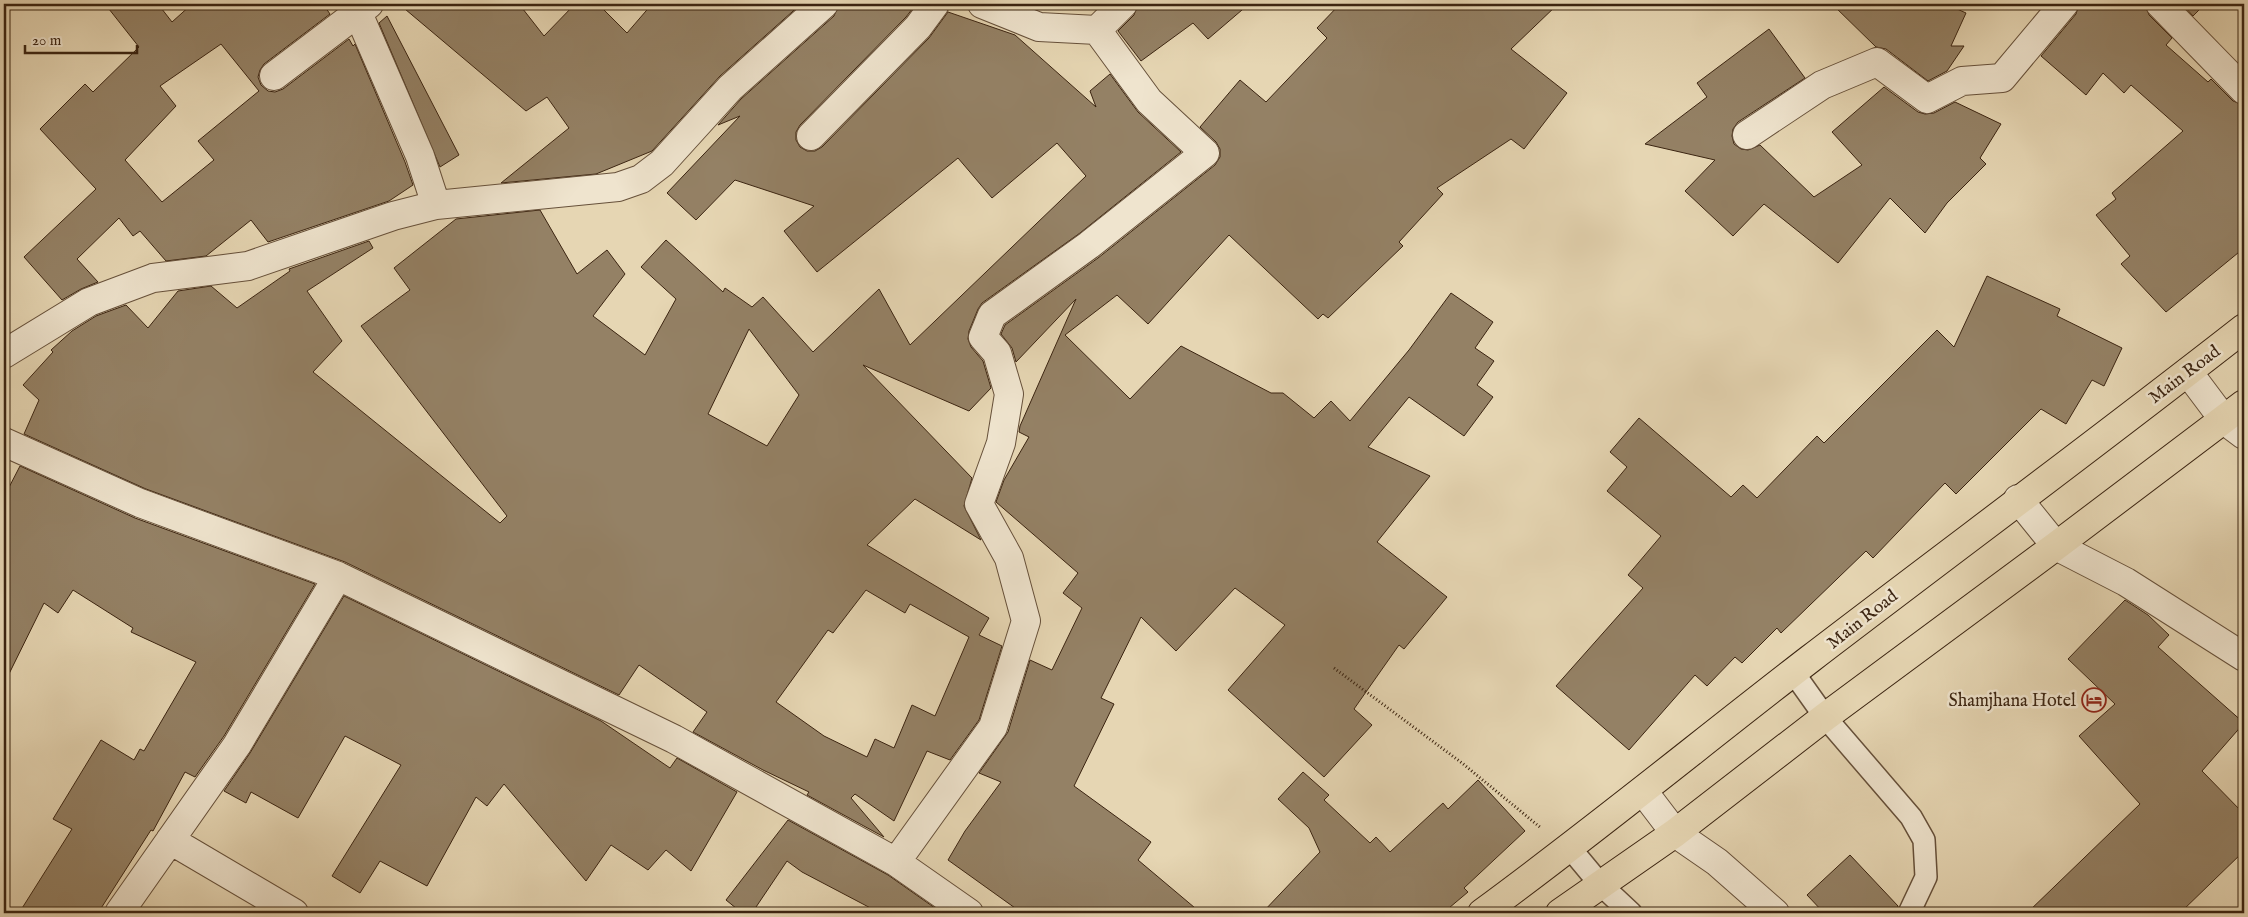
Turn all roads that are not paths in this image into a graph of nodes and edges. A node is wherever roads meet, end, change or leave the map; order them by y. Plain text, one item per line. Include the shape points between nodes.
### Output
1 (824, 4) edge
2 (935, 4) edge
3 (982, 4) edge
4 (1123, 4) edge
5 (2064, 4) edge
6 (2160, 4) edge
7 (364, 8) edge
8 (1096, 30) junction
9 (274, 76) dead end
10 (2244, 90) edge
11 (1747, 135) dead end
12 (811, 136) dead end
13 (436, 205) junction
14 (2244, 328) edge
15 (4, 354) edge
16 (2188, 372) junction
17 (2237, 419) edge
18 (4, 442) edge
19 (2018, 499) junction
20 (2056, 546) junction
21 (338, 576) junction
22 (2244, 657) edge
23 (1793, 672) junction
24 (1825, 716) junction
25 (1643, 791) junction
26 (1675, 834) junction
27 (170, 840) junction
28 (1570, 848) junction
29 (896, 862) junction
30 (1600, 884) junction
31 (119, 913) edge
32 (294, 913) edge
33 (969, 913) edge
34 (1482, 913) edge
35 (1560, 913) edge
36 (1631, 913) edge
37 (1775, 913) edge
38 (1909, 913) edge

1 - 13 street via 730,88 662,163 641,179 618,187
2 - 12 street via 918,27
3 - 8 street via 1038,27
4 - 8 street
5 - 11 street via 2002,78 1962,81 1926,99 1877,62 1822,85
6 - 10 street
7 - 9 street
7 - 13 street
8 - 29 street via 1149,101 1205,153 1089,245 992,315 983,337 997,353 1009,394 1001,444 980,504 1009,558 1026,621 993,727
13 - 15 street via 393,216 248,266 153,278 89,302
14 - 16 main road, Main Road
16 - 17 street
16 - 19 main road, Main Road
17 - 20 main road
18 - 21 street via 140,503
19 - 20 street
19 - 23 main road, Main Road
20 - 22 street via 2126,582
20 - 24 main road
21 - 27 street via 237,744
21 - 29 street via 674,739
23 - 24 lane
23 - 25 main road, Main Road
24 - 26 main road
24 - 38 lane via 1911,817 1924,840 1926,877
25 - 26 street
25 - 28 main road, Main Road
26 - 30 main road
26 - 37 street via 1717,862
27 - 31 street
27 - 32 street
28 - 30 lane
28 - 34 main road, Main Road
29 - 33 street
30 - 35 main road
30 - 36 lane

